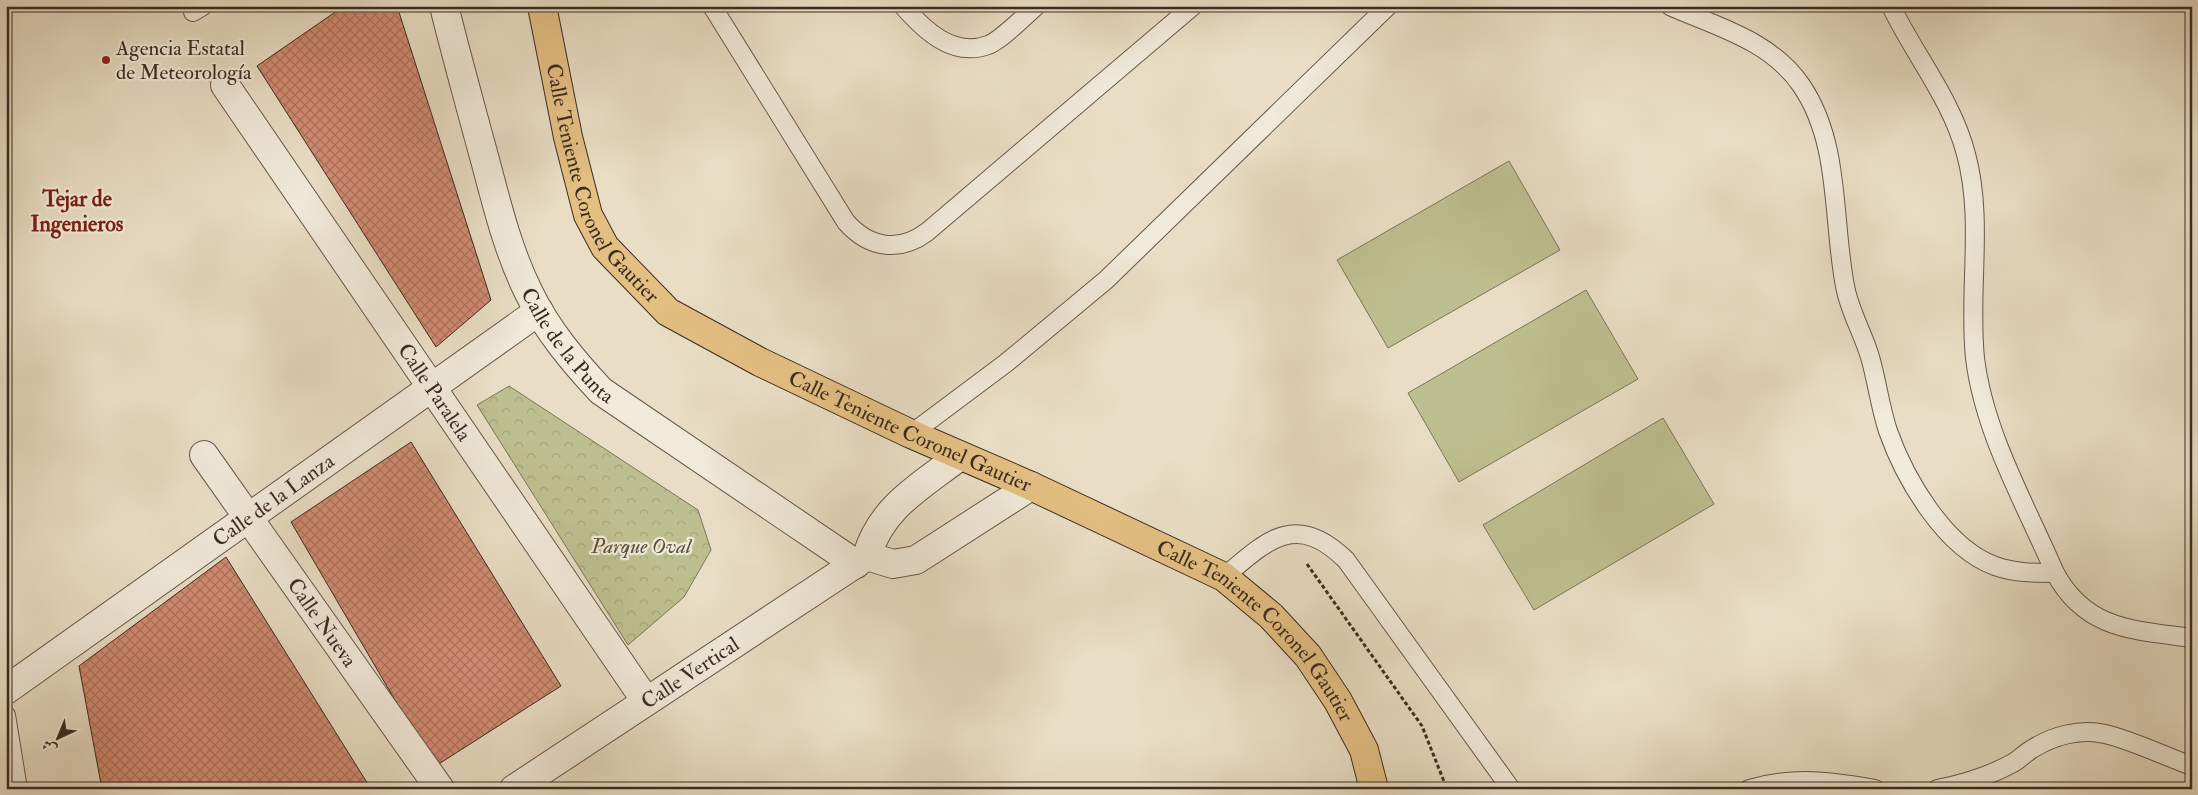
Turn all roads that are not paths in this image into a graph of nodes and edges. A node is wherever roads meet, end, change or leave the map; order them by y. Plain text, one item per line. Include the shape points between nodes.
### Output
1 (444, 6) edge
2 (542, 6) edge
3 (712, 6) edge
4 (903, 6) edge
5 (1036, 6) edge
6 (1193, 6) edge
7 (1388, 6) edge
8 (1670, 6) edge
9 (1891, 6) edge
10 (224, 84) dead end
11 (539, 311) junction
12 (432, 386) junction
13 (911, 434) junction
14 (204, 455) dead end
15 (960, 456) junction
16 (1031, 486) junction
17 (247, 517) junction
18 (861, 560) junction
19 (2055, 573) junction
20 (1224, 577) junction
21 (2192, 638) edge
22 (6, 690) edge
23 (646, 701) junction
24 (6, 715) edge
25 (2192, 766) edge
26 (18, 789) edge
27 (440, 789) edge
28 (514, 789) edge
29 (1374, 789) edge
30 (1511, 789) edge
31 (1749, 789) edge
32 (1875, 789) edge
33 (1937, 789) edge

1 - 11 street, Calle de la Punta via 500,218 513,257
2 - 13 main road, Calle Teniente Coronel Gautier via 579,185 588,215 605,247 668,312 760,362
3 - 6 lane via 846,222 867,241 893,246 917,239 927,232
4 - 5 lane via 932,36 946,43 975,47 989,45
7 - 13 lane via 1106,280 1006,363
8 - 19 lane via 1756,43 1787,68 1811,101 1830,160 1845,288 1870,355 1897,455 1925,503 1953,538 1980,559 2024,573
9 - 19 lane via 1955,120 1967,155 1974,215 1975,355 1979,384 1995,440
10 - 12 street, Calle Paralela
11 - 12 street, Calle de la Lanza
11 - 18 street, Calle de la Punta via 574,361 601,390
12 - 17 street, Calle de la Lanza
12 - 23 street, Calle Paralela
13 - 15 main road, Calle Teniente Coronel Gautier
14 - 17 street, Calle Nueva
15 - 16 main road, Calle Teniente Coronel Gautier
15 - 18 street via 890,512 881,522
16 - 18 street, Calle de la Punta via 916,560 893,564
16 - 20 main road, Calle Teniente Coronel Gautier
17 - 22 street, Calle de la Lanza
17 - 27 street, Calle Nueva
18 - 23 street, Calle Vertical
19 - 21 lane via 2075,602 2105,622 2123,628
20 - 29 main road, Calle Teniente Coronel Gautier via 1271,616 1308,656 1338,701 1364,750
20 - 30 lane via 1263,544 1286,535 1309,535 1323,541 1346,560
23 - 28 street, Calle Vertical
24 - 26 lane
25 - 33 lane via 2105,734 2084,732 2046,741 1988,775
31 - 32 lane via 1801,780 1828,780

